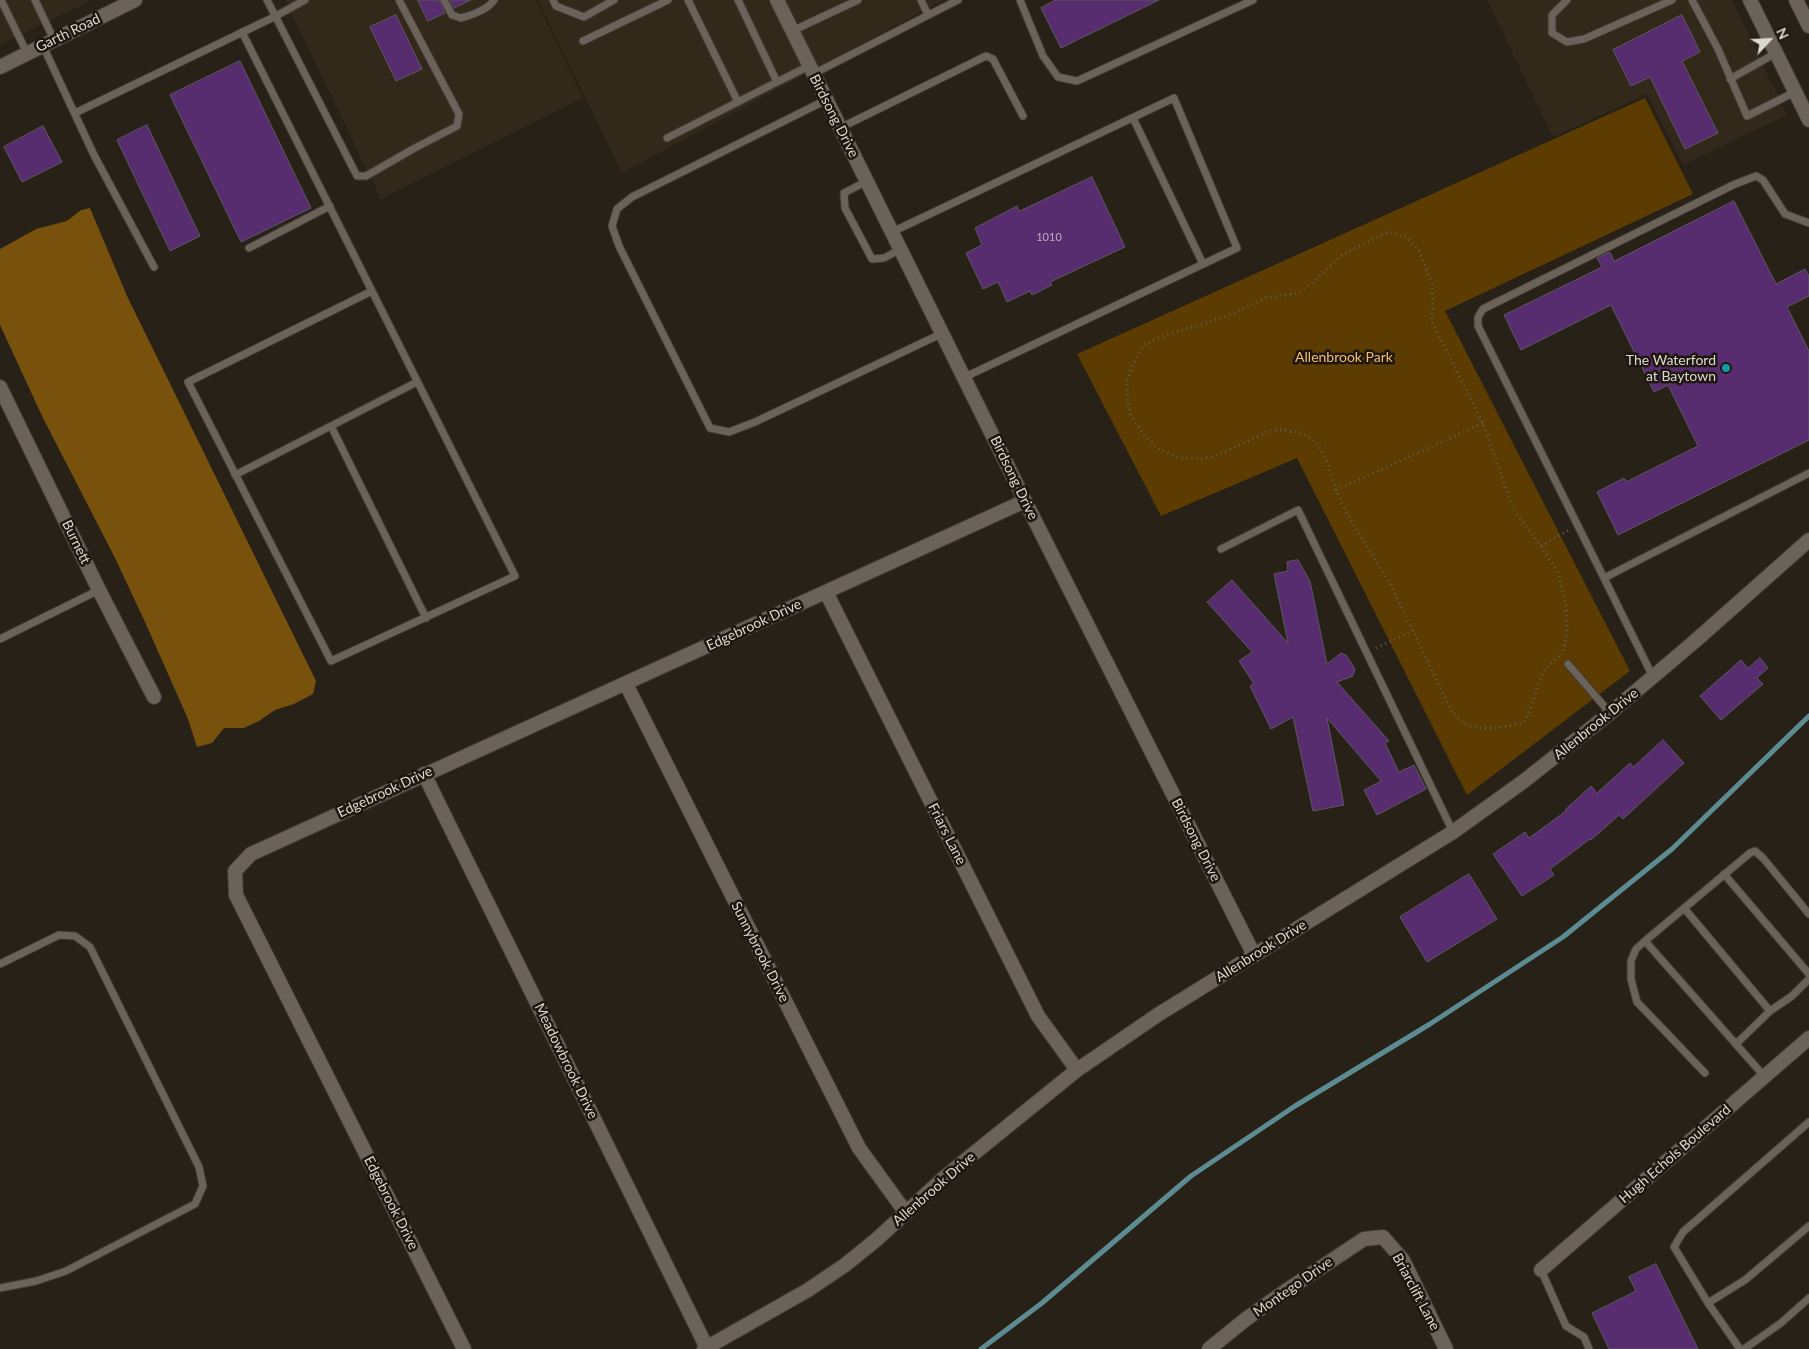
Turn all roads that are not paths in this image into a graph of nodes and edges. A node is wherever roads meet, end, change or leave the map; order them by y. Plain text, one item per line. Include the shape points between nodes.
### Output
1 (1, 0) edge
2 (35, 0) edge
3 (135, 0) edge
4 (267, 0) edge
5 (305, 0) edge
6 (399, 0) edge
7 (444, 0) edge
8 (494, 0) edge
9 (553, 0) edge
10 (614, 0) edge
11 (668, 0) edge
12 (688, 0) edge
13 (738, 0) edge
14 (777, 0) edge
15 (858, 0) edge
16 (921, 0) edge
17 (958, 0) edge
18 (1020, 0) edge
19 (1253, 0) edge
20 (1567, 0) edge
21 (1672, 0) edge
22 (1692, 0) edge
23 (1750, 0) edge
24 (1796, 0) edge
25 (1245, 2) edge
26 (928, 15) junction
27 (276, 16) junction
28 (1809, 26) edge
29 (792, 31) junction
30 (242, 32) junction
31 (583, 41) dead end
32 (49, 43) junction
33 (1776, 53) junction
34 (27, 54) junction
35 (0, 67) edge
36 (811, 70) junction
37 (1730, 78) junction
38 (777, 82) junction
39 (1795, 92) junction
40 (826, 100) junction
41 (738, 102) junction
42 (75, 113) junction
43 (1023, 116) dead end
44 (1133, 118) junction
45 (1809, 120) edge
46 (840, 128) junction
47 (667, 138) dead end
48 (866, 181) junction
49 (330, 206) junction
50 (1809, 223) edge
51 (892, 232) junction
52 (249, 248) dead end
53 (901, 250) junction
54 (1203, 264) junction
55 (154, 268) dead end
56 (372, 291) junction
57 (943, 333) junction
58 (965, 377) junction
59 (418, 382) junction
60 (1, 390) edge
61 (331, 426) junction
62 (1809, 473) edge
63 (236, 475) junction
64 (1026, 502) junction
65 (1809, 540) edge
66 (1220, 549) dead end
67 (1604, 578) junction
68 (99, 590) junction
69 (826, 592) junction
70 (426, 618) junction
71 (0, 639) edge
72 (1568, 664) road end
73 (1653, 677) junction
74 (626, 684) junction
75 (154, 696) dead end
76 (1610, 713) junction
77 (424, 774) junction
78 (1453, 832) junction
79 (1724, 874) junction
80 (1684, 908) junction
81 (1809, 914) edge
82 (1645, 941) junction
83 (1254, 955) junction
84 (0, 964) edge
85 (1809, 974) edge
86 (1809, 979) edge
87 (1770, 1011) junction
88 (1809, 1038) edge
89 (1736, 1044) junction
90 (1077, 1070) junction
91 (1704, 1073) dead end
92 (1764, 1076) junction
93 (1809, 1122) edge
94 (906, 1213) junction
95 (1809, 1226) edge
96 (1383, 1237) joint
97 (1541, 1270) joint
98 (0, 1288) edge
99 (1809, 1298) edge
100 (1708, 1303) junction
101 (706, 1348) edge
102 (464, 1349) edge
103 (1209, 1349) edge
104 (1446, 1349) edge
105 (1589, 1349) edge
106 (1742, 1349) edge

1 - 34 lane
2 - 32 lane
3 - 32 street, Garth Road
4 - 27 lane
5 - 27 lane
6 - 27 lane via 459,114 457,126 366,176 357,176
7 - 8 lane via 452,15 461,18 484,9
9 - 10 lane via 556,6 584,17
11 - 31 lane
12 - 41 lane
13 - 38 lane
14 - 29 street, Birdsong Drive
15 - 29 lane
16 - 26 lane
17 - 26 lane
18 - 25 lane via 1043,56 1058,77 1077,81
19 - 25 lane
20 - 21 lane via 1552,15 1552,33 1567,42 1584,39
22 - 37 lane
23 - 33 street
24 - 28 street
26 - 36 lane
27 - 30 lane
29 - 36 street, Birdsong Drive
30 - 42 lane
30 - 49 lane
32 - 34 street, Garth Road
32 - 42 lane
33 - 37 lane
33 - 39 street
34 - 35 street, Garth Road
36 - 38 lane
36 - 40 street, Birdsong Drive
37 - 39 lane via 1747,116
38 - 41 lane
39 - 45 street
40 - 46 street, Birdsong Drive
40 - 57 lane via 632,197 617,209 612,226 619,246 710,428 729,432 755,422
41 - 47 lane
42 - 55 lane
43 - 46 lane via 993,59 986,56
44 - 51 lane
44 - 54 lane
44 - 54 lane via 1174,98 1236,248
46 - 48 street, Birdsong Drive
48 - 51 street, Birdsong Drive
48 - 53 lane via 844,193 845,208 872,259 884,258
49 - 52 lane
49 - 56 lane
50 - 67 lane via 1785,214 1763,180 1756,176 1482,309 1478,326
51 - 53 street, Birdsong Drive
53 - 57 street, Birdsong Drive
54 - 58 lane
56 - 59 lane
56 - 63 lane via 188,382
57 - 58 street, Birdsong Drive
58 - 64 street, Birdsong Drive
59 - 61 lane
59 - 70 lane via 515,576
60 - 68 street, Burnett
61 - 63 lane
61 - 70 lane
62 - 67 lane
63 - 70 lane via 331,660
64 - 69 street, Edgebrook Drive
64 - 83 street, Birdsong Drive
65 - 73 street, Allenbrook Drive
66 - 78 lane via 1298,510
67 - 73 lane
68 - 71 lane
68 - 75 street, Burnett
69 - 74 street, Edgebrook Drive
69 - 90 street, Friars Lane via 1038,1016
72 - 76 lane
73 - 76 street, Allenbrook Drive
74 - 77 street, Edgebrook Drive
74 - 94 street, Sunnybrook Drive via 859,1148
76 - 78 street, Allenbrook Drive
77 - 101 street, Meadowbrook Drive
77 - 102 street, Edgebrook Drive via 250,854 235,871 236,895
78 - 83 street, Allenbrook Drive
79 - 80 lane
79 - 81 lane via 1755,851
79 - 85 lane
80 - 82 lane
80 - 87 lane
82 - 89 lane
82 - 91 lane via 1636,949 1632,961 1631,979 1637,1002
83 - 90 street, Allenbrook Drive
84 - 98 lane via 59,934 75,936 90,947 199,1167 203,1186 195,1204 66,1272
86 - 87 lane
87 - 89 lane
88 - 92 street, Hugh Echols Boulevard
89 - 92 lane
90 - 94 street, Allenbrook Drive via 946,1176
92 - 97 street, Hugh Echols Boulevard
93 - 100 lane via 1683,1232 1674,1247
94 - 101 street, Allenbrook Drive via 876,1240 808,1290
95 - 100 lane via 1745,1280
96 - 103 street, Montego Drive via 1364,1239 1267,1304
96 - 104 street, Briarclift Lane via 1403,1260
97 - 105 lane via 1566,1326 1584,1337
99 - 106 lane via 1781,1323
100 - 106 lane

